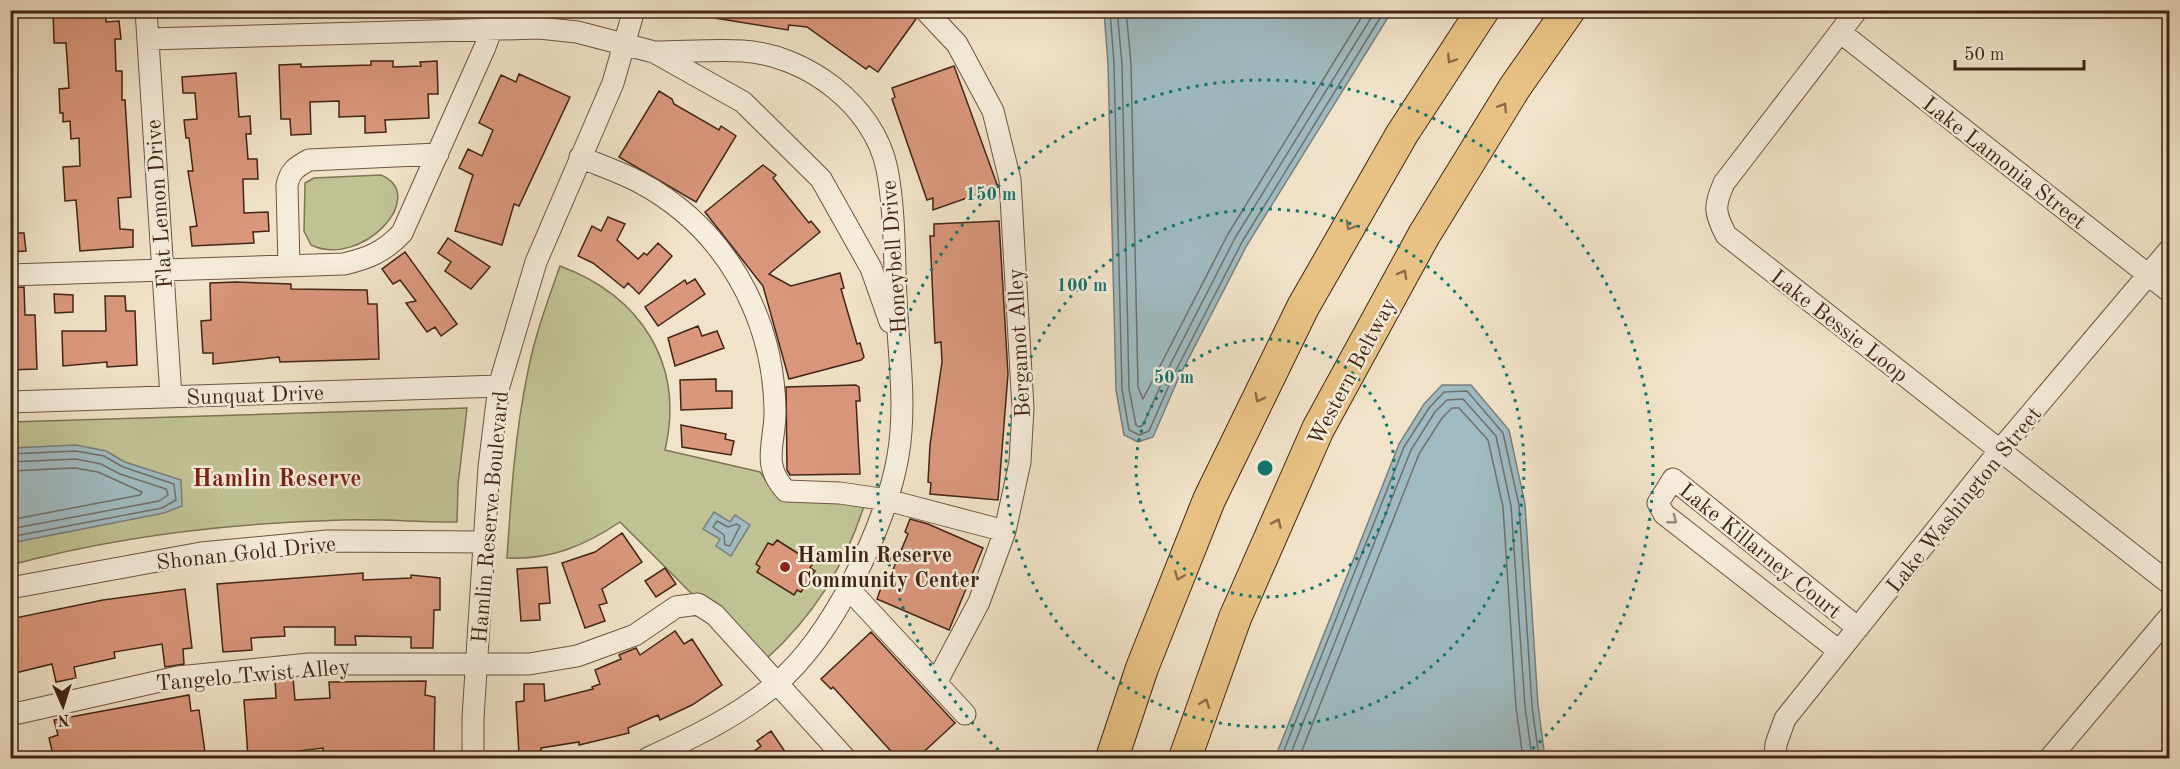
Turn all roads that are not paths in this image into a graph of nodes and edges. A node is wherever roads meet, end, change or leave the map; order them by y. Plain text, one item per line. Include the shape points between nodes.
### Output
1 (146, 10) edge
2 (634, 10) edge
3 (925, 10) edge
4 (1483, 10) edge
5 (1569, 10) edge
6 (1857, 10) edge
7 (496, 19) edge
8 (1840, 32) junction
9 (148, 39) junction
10 (626, 43) junction
11 (654, 52) junction
12 (438, 154) junction
13 (580, 157) junction
14 (2169, 249) edge
15 (289, 266) junction
16 (163, 271) junction
17 (10, 275) edge
18 (2148, 275) junction
19 (2169, 292) edge
20 (898, 345) junction
21 (499, 387) junction
22 (171, 397) junction
23 (10, 402) edge
24 (2000, 450) junction
25 (887, 500) junction
26 (1005, 531) junction
27 (485, 542) junction
28 (2169, 584) edge
29 (10, 588) edge
30 (848, 588) junction
31 (2169, 616) edge
32 (1858, 628) junction
33 (1839, 651) junction
34 (476, 663) junction
35 (936, 683) junction
36 (777, 684) junction
37 (965, 714) dead end
38 (10, 715) edge
39 (473, 759) edge
40 (648, 759) edge
41 (845, 759) edge
42 (1112, 759) edge
43 (1185, 759) edge
44 (1775, 759) edge
45 (2050, 759) edge

1 - 9 street, Flat Lemon Drive
2 - 10 street, Hamlin Reserve Boulevard
3 - 26 street, Bergamot Alley via 957,44 993,111 1010,180 1023,408 1020,462
4 -> 42 highway via 1402,134 1303,307 1209,500 1142,669
43 -> 5 highway, Western Beltway via 1235,618 1318,429 1424,235 1515,87
6 - 8 street, Lake Bessie Loop
7 - 9 street, Honeybell Drive
7 - 10 street, Honeybell Drive
7 - 12 street
8 - 18 street, Lake Lamonia Street
8 - 24 street, Lake Bessie Loop via 1724,183 1715,202 1717,219 1726,235
9 - 16 street, Flat Lemon Drive
10 - 11 street, Honeybell Drive
10 - 13 street, Hamlin Reserve Boulevard
11 - 20 street, Honeybell Drive via 743,102 821,179 871,268
11 - 20 street, Honeybell Drive via 744,51 784,59 847,98 872,129 886,166 892,201
12 - 15 street via 402,233 387,249 344,264
12 - 15 street via 309,160 296,167 287,185
13 - 21 street, Hamlin Reserve Boulevard via 536,262
13 - 25 street via 639,182 687,214 729,260 751,298 766,337 775,378 776,420 770,449 771,468 777,481 786,491
14 - 18 street, Lake Washington Street
15 - 16 street
16 - 17 street
16 - 22 street, Flat Lemon Drive
18 - 19 street, Lake Lamonia Street
18 - 24 street, Lake Washington Street
20 - 25 street, Honeybell Drive via 903,406 898,456
21 - 22 street, Sunquat Drive
21 - 27 street, Hamlin Reserve Boulevard
22 - 23 street, Sunquat Drive
24 - 28 street, Lake Bessie Loop
24 - 32 street, Lake Washington Street
25 - 26 street
25 - 30 street, Honeybell Drive via 871,545
26 - 35 street, Bergamot Alley via 978,602
27 - 29 street, Shonan Gold Drive via 327,541 201,552
27 - 34 street, Hamlin Reserve Boulevard
30 - 35 street
30 - 36 street, Honeybell Drive via 815,640
31 - 45 street
32 - 33 street, Lake Washington Street
32 -> 33 street, Lake Killarney Court via 1674,479 1658,502 1664,514
33 - 44 street, Lake Washington Street via 1785,718
34 - 36 street, Tangelo Twist Alley via 529,664 577,656 635,635 676,607 698,604 715,615
34 - 38 street, Tangelo Twist Alley via 309,664 178,677
34 - 39 street, Hamlin Reserve Boulevard
35 - 37 street
36 - 40 street, Honeybell Drive via 705,732
36 - 41 street

